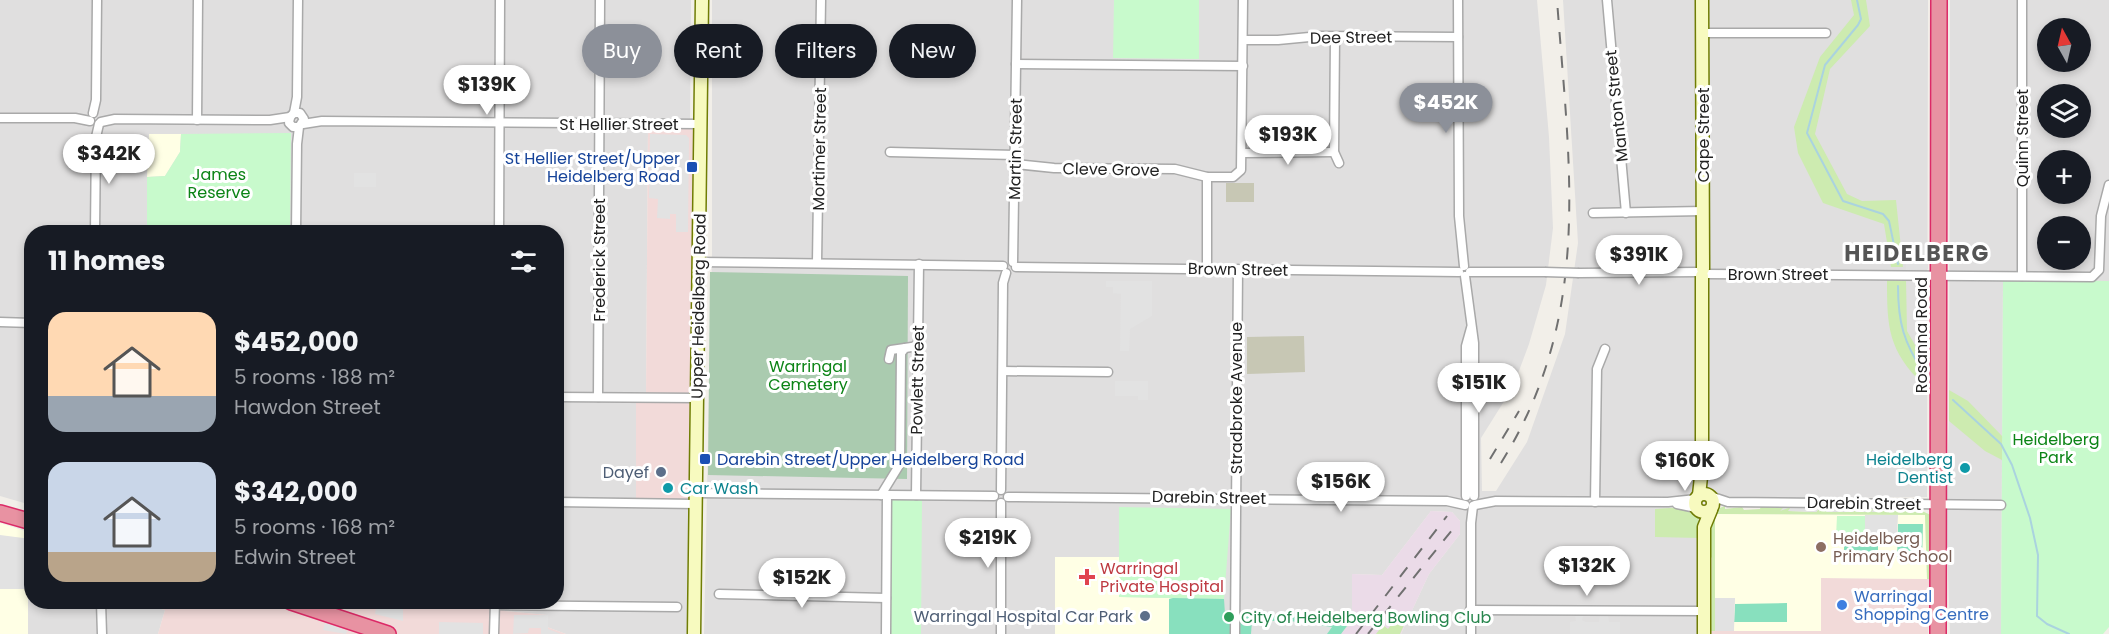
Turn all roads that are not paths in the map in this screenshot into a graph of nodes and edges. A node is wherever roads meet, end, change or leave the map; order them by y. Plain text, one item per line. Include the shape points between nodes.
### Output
1 (97, 0) edge
2 (198, 0) edge
3 (298, 0) edge
4 (500, 0) edge
5 (600, 0) edge
6 (702, 0) edge
7 (821, 0) edge
8 (1017, 0) edge
9 (1243, 0) edge
10 (1458, 0) edge
11 (1607, 0) edge
12 (1702, 0) edge
13 (1939, 0) edge
14 (2022, 0) edge
15 (1702, 33) junction
16 (1826, 33) dead end
17 (1335, 37) junction
18 (1458, 37) junction
19 (1243, 40) junction
20 (1016, 64) junction
21 (1243, 66) junction
22 (0, 118) edge
23 (96, 118) junction
24 (197, 120) junction
25 (296, 120) junction
26 (500, 122) junction
27 (599, 123) junction
28 (700, 124) junction
29 (890, 152) dead end
30 (1334, 152) junction
31 (1243, 153) junction
32 (1015, 160) junction
33 (1339, 163) dead end
34 (1207, 177) junction
35 (2109, 185) edge
36 (1703, 211) junction
37 (1593, 213) dead end
38 (1626, 213) junction
39 (95, 225) edge
40 (296, 225) edge
41 (499, 225) edge
42 (699, 262) junction
43 (817, 262) junction
44 (919, 264) junction
45 (1015, 264) junction
46 (1004, 269) junction
47 (1207, 269) junction
48 (1238, 269) junction
49 (1464, 272) junction
50 (1702, 273) junction
51 (1939, 275) junction
52 (2022, 276) junction
53 (0, 322) edge
54 (24, 323) edge
55 (884, 346) dead end
56 (918, 346) junction
57 (895, 348) junction
58 (905, 348) junction
59 (1605, 349) dead end
60 (889, 359) dead end
61 (1003, 371) junction
62 (1108, 372) dead end
63 (564, 397) edge
64 (598, 397) junction
65 (698, 398) junction
66 (998, 493) junction
67 (884, 495) junction
68 (916, 495) junction
69 (696, 498) junction
70 (1236, 498) junction
71 (1005, 500) junction
72 (1470, 501) junction
73 (564, 502) edge
74 (1595, 502) junction
75 (1704, 503) junction
76 (1939, 504) junction
77 (2001, 505) dead end
78 (0, 513) edge
79 (24, 520) edge
80 (719, 594) dead end
81 (886, 598) junction
82 (564, 605) edge
83 (677, 607) dead end
84 (101, 609) edge
85 (312, 609) edge
86 (495, 609) edge
87 (1470, 610) junction
88 (1703, 611) junction
89 (102, 634) edge
90 (388, 634) edge
91 (494, 634) edge
92 (696, 634) edge
93 (886, 634) edge
94 (1001, 634) edge
95 (1235, 634) edge
96 (1470, 634) edge
97 (1704, 634) edge
98 (1938, 634) edge

1 - 23 street
2 - 24 street
3 - 25 street
4 - 26 street
5 - 27 street, Frederick Street
6 - 28 main road, Upper Heidelberg Road
7 - 43 street, Mortimer Street
8 - 20 street, Martin Street
9 - 19 street
10 - 18 street
11 - 38 street, Manton Street
12 - 15 main road, Cape Street
13 - 51 highway, Rosanna Road
14 - 52 street, Quinn Street
15 - 16 street
15 - 36 main road, Cape Street
17 - 18 street, Dee Street
17 - 19 street, Dee Street
17 - 30 street
18 - 49 street via 1459,216
19 - 21 street
20 - 21 street
20 - 32 street, Martin Street
21 - 31 street
22 - 23 street, St Hellier Street
23 - 24 street, St Hellier Street
23 - 39 street
24 - 25 street, St Hellier Street
25 - 26 street, St Hellier Street
25 - 40 street
26 - 27 street, St Hellier Street
26 - 41 street
27 - 28 street, St Hellier Street
27 - 64 street, Frederick Street
28 - 42 main road, Upper Heidelberg Road
29 - 32 street, Cleve Grove
30 - 31 street
30 - 33 street
31 - 34 street, Cleve Grove via 1238,175
32 - 34 street, Cleve Grove via 1054,168 1175,169
32 - 45 street, Martin Street
34 - 47 street
35 - 52 street, Brown Street via 2101,216 2099,270 2092,277
36 - 38 street
36 - 50 main road, Cape Street
37 - 38 street
42 - 43 street
42 - 65 main road, Upper Heidelberg Road
43 - 44 street
44 - 46 street
44 - 56 street, Powlett Street
45 - 46 street via 1014,273
45 - 47 street, Brown Street
46 - 61 street
47 - 48 street, Brown Street
48 - 49 street, Brown Street
48 - 70 street, Stradbroke Avenue
49 - 50 street, Brown Street, bridge
49 - 72 street via 1474,343
50 - 51 street, Brown Street
50 - 75 main road, Cape Street
51 - 52 street, Brown Street
51 - 76 highway, Rosanna Road
53 - 54 street
55 - 57 street
56 - 58 street
56 - 68 street, Powlett Street
57 - 58 street
57 - 60 street via 889,352
58 - 67 street via 901,353 900,464
59 - 74 street via 1597,369
61 - 62 street
61 - 66 street
63 - 64 street
64 - 65 street
65 - 69 main road, Upper Heidelberg Road
66 - 68 street
66 - 71 street via 1005,491
67 - 68 street
67 - 69 street
67 - 81 street
69 - 73 street
69 - 92 main road, Upper Heidelberg Road
70 - 71 street, Darebin Street
70 - 72 street, Darebin Street
70 - 95 street, Stradbroke Avenue
71 - 94 street
72 - 74 street, Darebin Street
72 - 87 street
74 - 75 street, Darebin Street
75 - 76 street, Darebin Street
75 - 88 main road, Cape Street
76 - 77 street, Darebin Street
76 - 98 highway, Rosanna Road
78 - 79 highway
80 - 81 street
81 - 93 street
82 - 83 street
84 - 89 street
85 - 90 highway
86 - 91 street
87 - 88 street
87 - 96 street
88 - 97 main road, Cape Street

